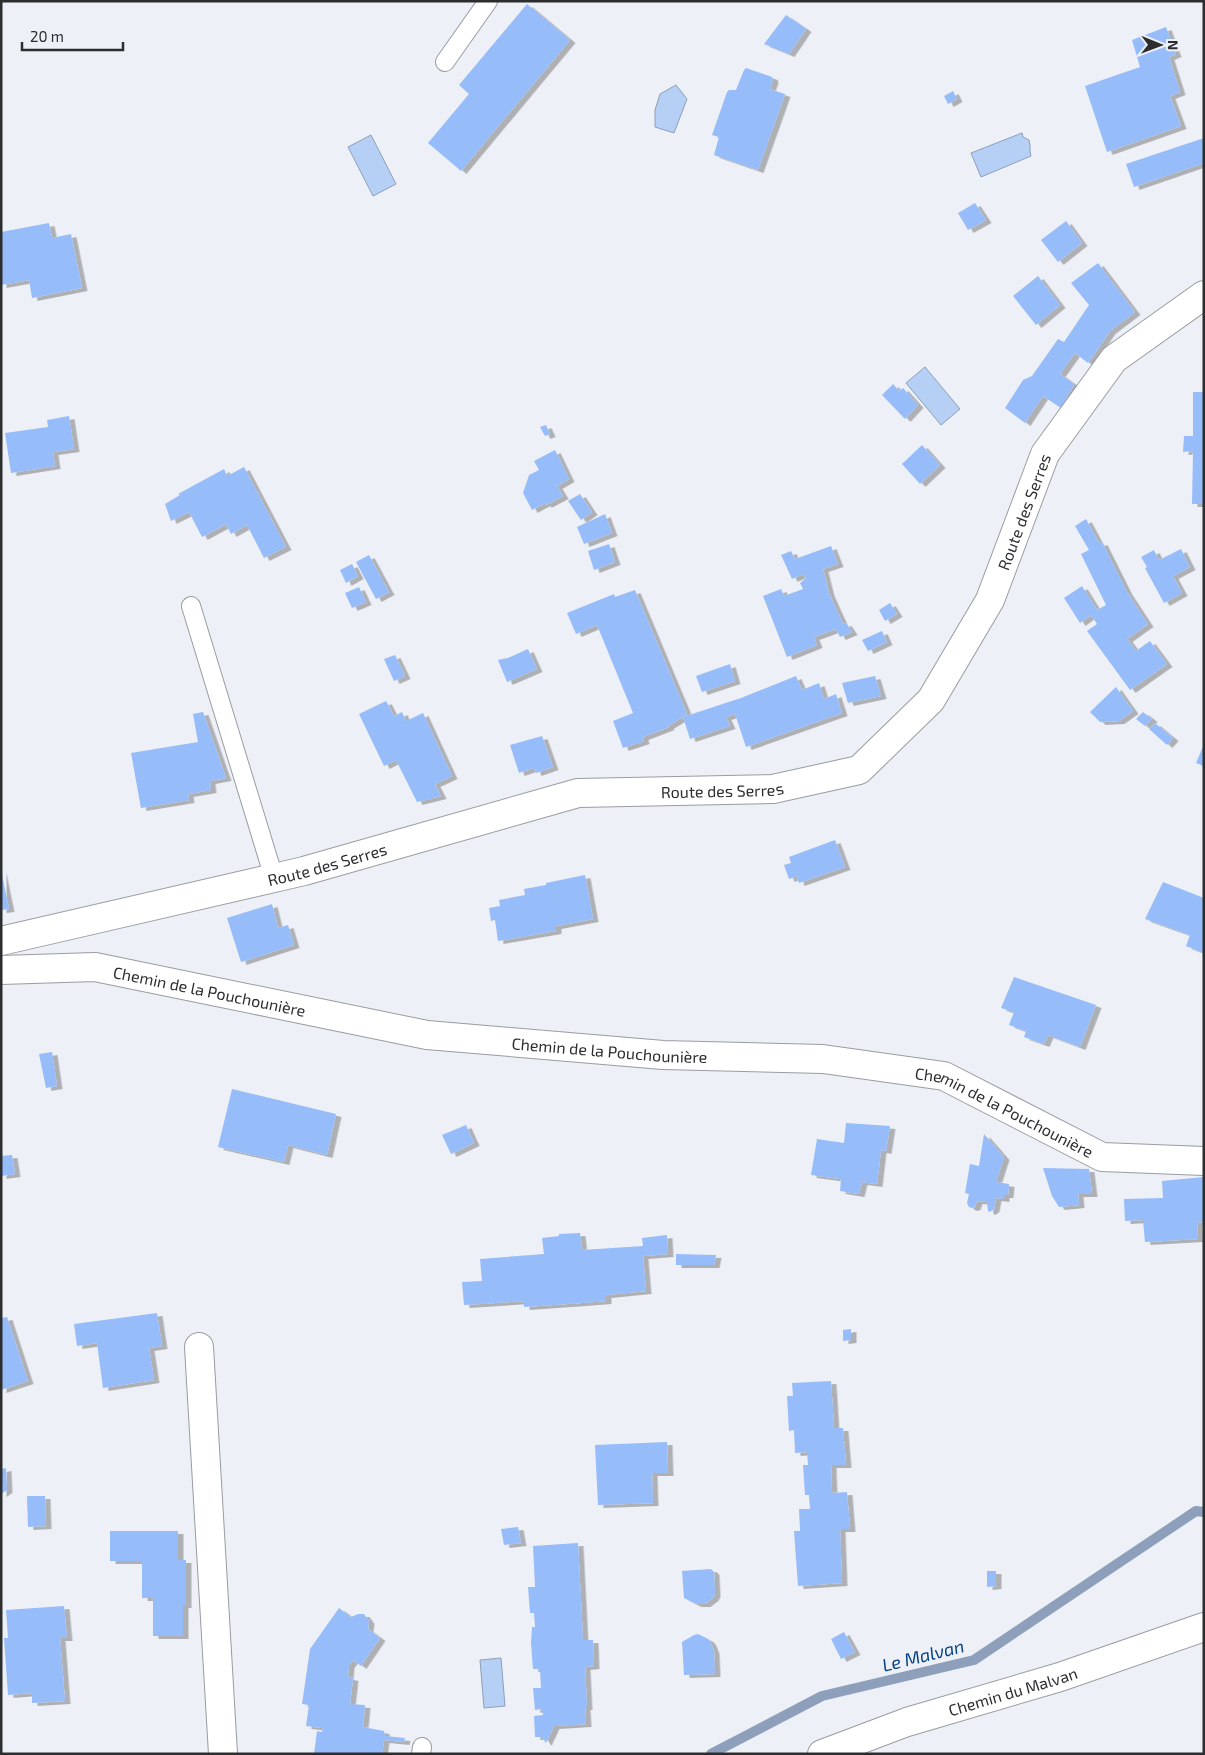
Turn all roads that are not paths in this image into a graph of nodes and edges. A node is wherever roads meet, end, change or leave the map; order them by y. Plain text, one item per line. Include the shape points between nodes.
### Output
1 (488, 1) edge
2 (445, 62) dead end
3 (1204, 295) edge
4 (192, 606) dead end
5 (274, 878) junction
6 (1, 941) edge
7 (1, 970) edge
8 (1204, 1161) edge
9 (200, 1347) dead end
10 (1204, 1627) edge
11 (223, 1754) edge
12 (822, 1754) edge

1 - 2 lane
3 - 5 street, Route des Serres via 1114,359 1045,454 990,600 936,692 859,770 773,789 578,792
4 - 5 lane
5 - 6 street, Route des Serres
7 - 8 street, Chemin de la Pouchounière via 95,967 427,1035 663,1055 823,1060 944,1076 1102,1157
9 - 11 street
10 - 12 street, Chemin du Malvan via 1060,1677 907,1722

